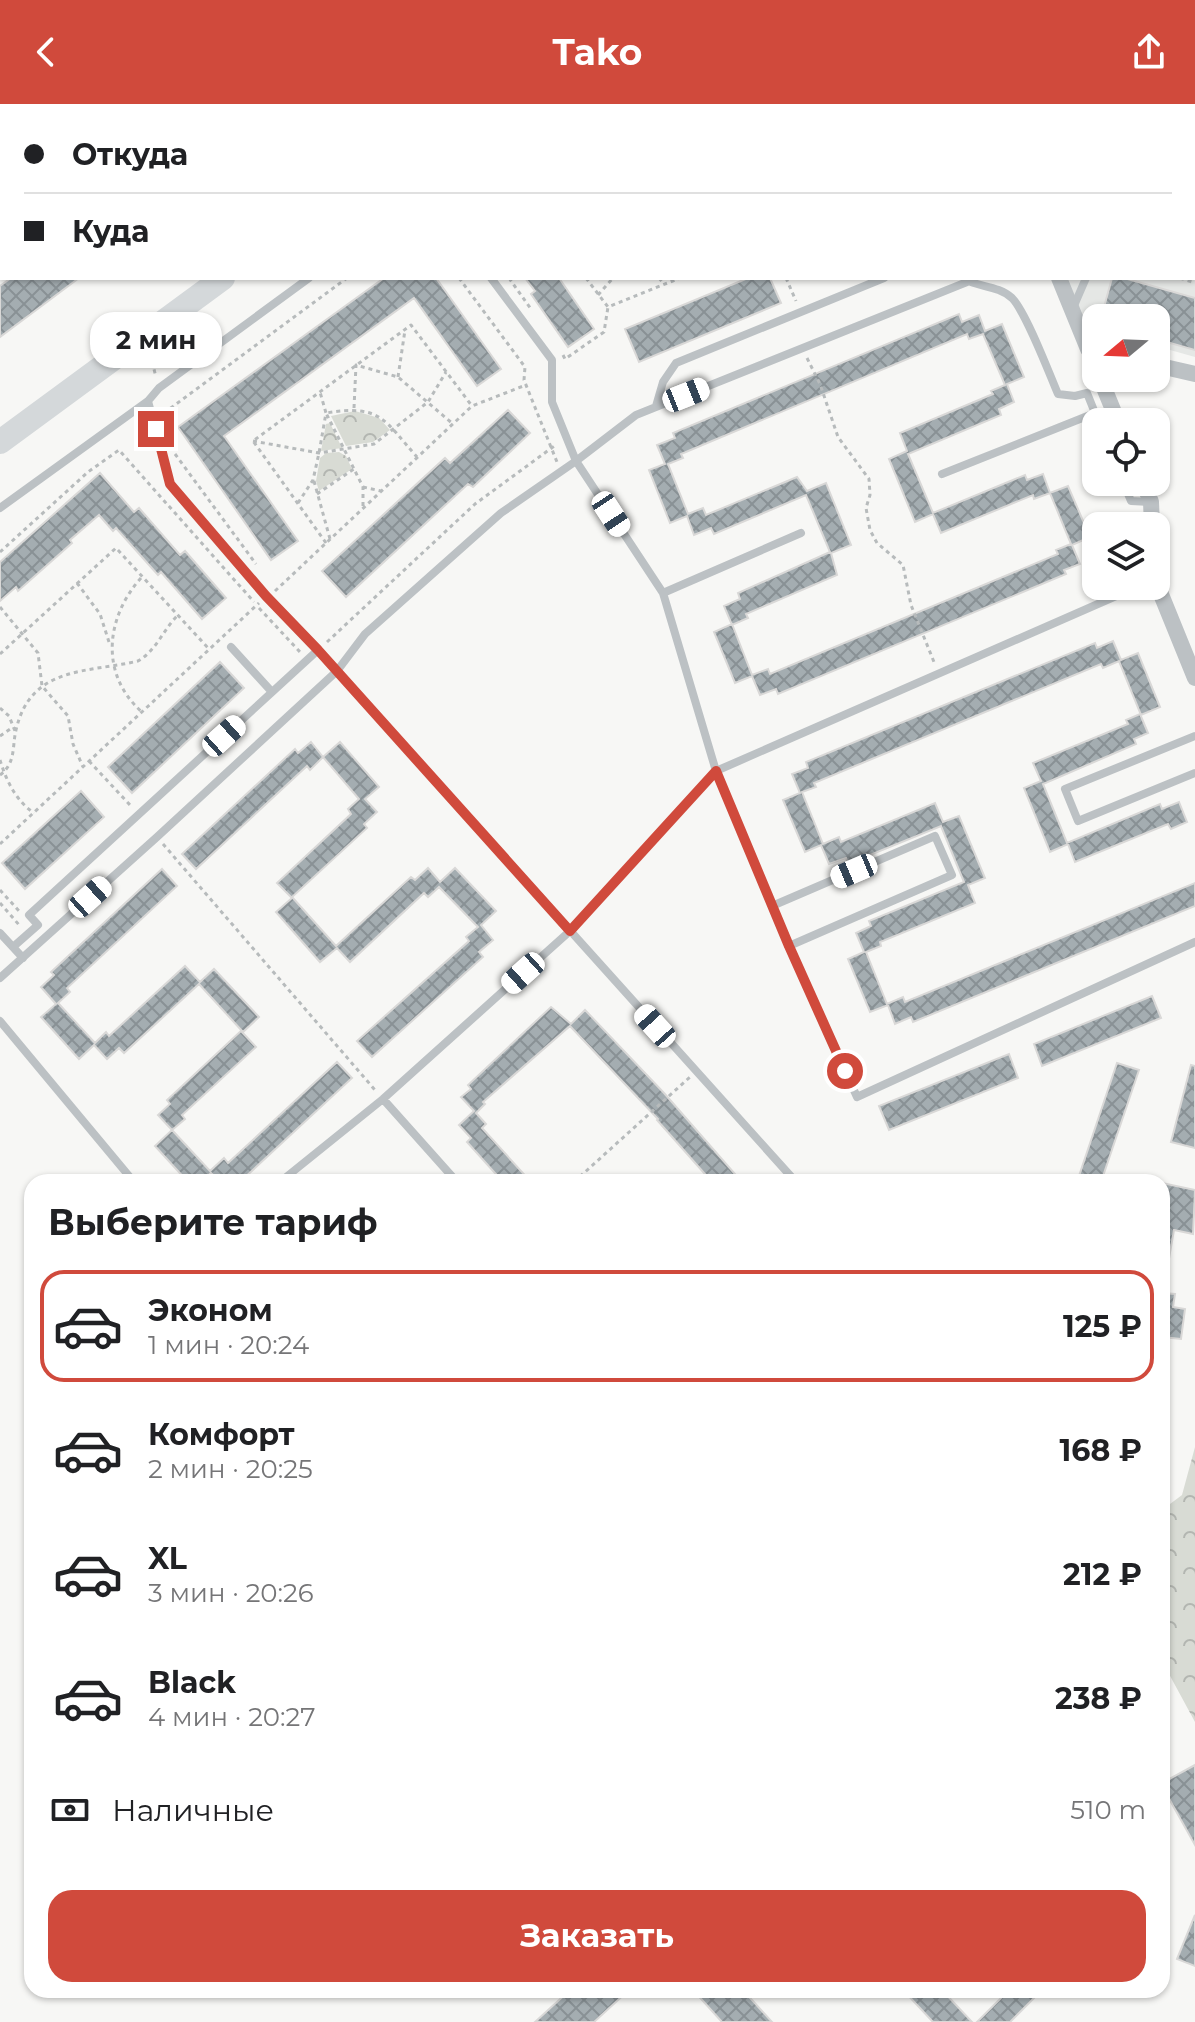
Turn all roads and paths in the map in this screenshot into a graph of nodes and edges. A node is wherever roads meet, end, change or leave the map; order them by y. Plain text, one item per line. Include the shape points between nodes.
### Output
1 (220, 280) edge
2 (306, 280) edge
3 (344, 280) edge
4 (460, 280) edge
5 (492, 280) edge
6 (510, 280) edge
7 (587, 280) edge
8 (611, 280) edge
9 (661, 280) edge
10 (675, 280) edge
11 (787, 280) edge
12 (879, 280) edge
13 (966, 280) edge
14 (1060, 280) edge
15 (1085, 280) edge
16 (664, 284) junction
17 (598, 295) junction
18 (608, 307) junction
19 (1072, 309) junction
20 (800, 312) junction
21 (533, 313) dead end
22 (405, 329) junction
23 (1082, 330) edge
24 (146, 335) junction
25 (557, 347) dead end
26 (802, 348) junction
27 (356, 365) junction
28 (1170, 368) edge
29 (446, 372) junction
30 (1195, 374) edge
31 (398, 377) junction
32 (526, 385) junction
33 (159, 388) junction
34 (320, 392) junction
35 (148, 401) junction
36 (428, 402) junction
37 (472, 406) junction
38 (656, 406) junction
39 (354, 408) junction
40 (1093, 408) edge
41 (326, 413) junction
42 (1082, 423) edge
43 (453, 424) junction
44 (393, 430) junction
45 (567, 437) junction
46 (253, 441) junction
47 (0, 442) edge
48 (344, 449) junction
49 (551, 449) junction
50 (174, 453) dead end
51 (319, 453) junction
52 (417, 457) junction
53 (576, 461) junction
54 (354, 469) junction
55 (561, 471) junction
56 (942, 474) dead end
57 (313, 480) junction
58 (363, 487) junction
59 (381, 491) junction
60 (317, 494) junction
61 (1129, 496) edge
62 (1149, 496) edge
63 (1151, 502) junction
64 (298, 503) junction
65 (0, 508) edge
66 (363, 508) junction
67 (1151, 512) edge
68 (801, 533) dead end
69 (328, 541) junction
70 (0, 552) edge
71 (263, 574) dead end
72 (142, 576) junction
73 (270, 581) dead end
74 (77, 583) junction
75 (277, 589) junction
76 (663, 593) junction
77 (266, 596) junction
78 (1107, 600) edge
79 (1163, 600) edge
80 (257, 605) junction
81 (0, 607) edge
82 (178, 615) junction
83 (24, 633) junction
84 (231, 647) dead end
85 (111, 648) junction
86 (209, 649) junction
87 (318, 650) junction
88 (0, 654) edge
89 (307, 660) junction
90 (114, 665) junction
91 (337, 671) junction
92 (938, 674) junction
93 (1195, 678) edge
94 (42, 686) junction
95 (272, 692) junction
96 (0, 708) edge
97 (142, 712) junction
98 (14, 729) junction
99 (0, 736) edge
100 (1195, 736) edge
101 (0, 760) edge
102 (89, 761) junction
103 (83, 767) junction
104 (716, 771) junction
105 (1195, 773) edge
106 (2, 774) edge
107 (34, 813) junction
108 (138, 815) junction
109 (157, 837) junction
110 (0, 844) edge
111 (0, 890) edge
112 (0, 903) edge
113 (772, 906) junction
114 (29, 915) junction
115 (570, 931) junction
116 (6, 940) edge
117 (1195, 942) edge
118 (789, 946) junction
119 (23, 958) junction
120 (0, 978) edge
121 (0, 1021) edge
122 (696, 1071) junction
123 (383, 1099) junction
124 (127, 1174) edge
125 (290, 1174) edge
126 (450, 1174) edge
127 (583, 1174) edge
128 (789, 1174) edge

1 - 24 street
2 - 33 lane
3 - 33 path via 161,415
4 - 32 path via 525,367
5 - 45 lane via 552,360 552,402
6 - 21 path
7 - 17 path
8 - 17 path
9 - 16 path
10 - 16 path
11 - 20 path
12 - 20 lane
13 - 26 lane
13 - 40 lane via 1012,298 1058,394 1087,393
14 - 19 street
15 - 19 lane
16 - 18 path
17 - 18 path
18 - 25 path via 604,332 565,359
19 - 23 street
20 - 38 lane via 676,363
22 - 27 path
22 - 29 path via 411,325
22 - 31 path
24 - 33 path
24 - 47 street
26 - 38 lane
26 - 92 path via 838,437 869,479 870,530 903,565 911,605
27 - 31 path
27 - 34 path
27 - 39 path
28 - 30 street
29 - 36 path
29 - 37 path
31 - 36 path
32 - 37 path
32 - 49 path
33 - 35 lane
34 - 41 path
34 - 46 path
35 - 65 lane
35 - 77 lane via 170,484
36 - 43 path
36 - 44 path
37 - 43 path
38 - 53 lane
39 - 41 path
39 - 44 path via 381,416
41 - 48 path
41 - 51 path
42 - 56 lane
43 - 52 path
44 - 48 path via 374,444
44 - 52 path
45 - 49 path
45 - 53 lane
46 - 51 path
46 - 64 path
48 - 51 path
48 - 54 path
49 - 55 path
49 - 87 path via 475,504
50 - 71 path
51 - 57 path
52 - 59 path
53 - 55 lane
53 - 76 lane
54 - 58 path
54 - 60 path
55 - 91 lane via 501,513 365,634
57 - 60 path
57 - 64 path
58 - 59 path
58 - 66 path
59 - 66 path
60 - 69 path
61 - 63 lane via 1131,501
62 - 63 street
63 - 67 street
64 - 69 path
66 - 69 path
68 - 76 lane
69 - 75 path
70 - 80 path via 119,450
72 - 74 path via 116,548
72 - 82 path
72 - 85 path via 117,613
73 - 75 path
74 - 83 path
74 - 85 path via 100,614
75 - 77 path
76 - 104 lane
77 - 80 path
77 - 87 lane
78 - 92 lane
79 - 93 street
80 - 86 path
80 - 89 path
81 - 83 path
82 - 86 path
82 - 90 path via 148,655
83 - 88 path
83 - 94 path via 38,653
84 - 95 lane
85 - 90 path
86 - 97 path
87 - 89 lane
87 - 91 lane
89 - 95 lane
90 - 94 path via 68,672
90 - 97 path via 122,688
91 - 109 lane
91 - 115 lane
92 - 104 lane
94 - 98 path
94 - 103 path via 68,716
95 - 108 lane
96 - 98 path
97 - 102 path
98 - 99 path
98 - 106 path via 12,760
100 - 105 lane via 1065,789 1078,821
101 - 106 path
102 - 103 path
102 - 108 path
103 - 107 path
104 - 113 lane
104 - 115 lane
106 - 107 path
107 - 110 path
108 - 114 lane
109 - 119 lane
109 - 123 path
111 - 114 path
112 - 116 path via 21,926
113 - 118 lane
113 - 118 lane via 935,836 952,875
114 - 116 lane via 38,925
115 - 122 lane
115 - 123 lane
116 - 119 lane
117 - 118 lane via 857,1097
119 - 120 lane
121 - 124 lane
122 - 127 path
122 - 128 lane
123 - 125 lane
123 - 126 lane

